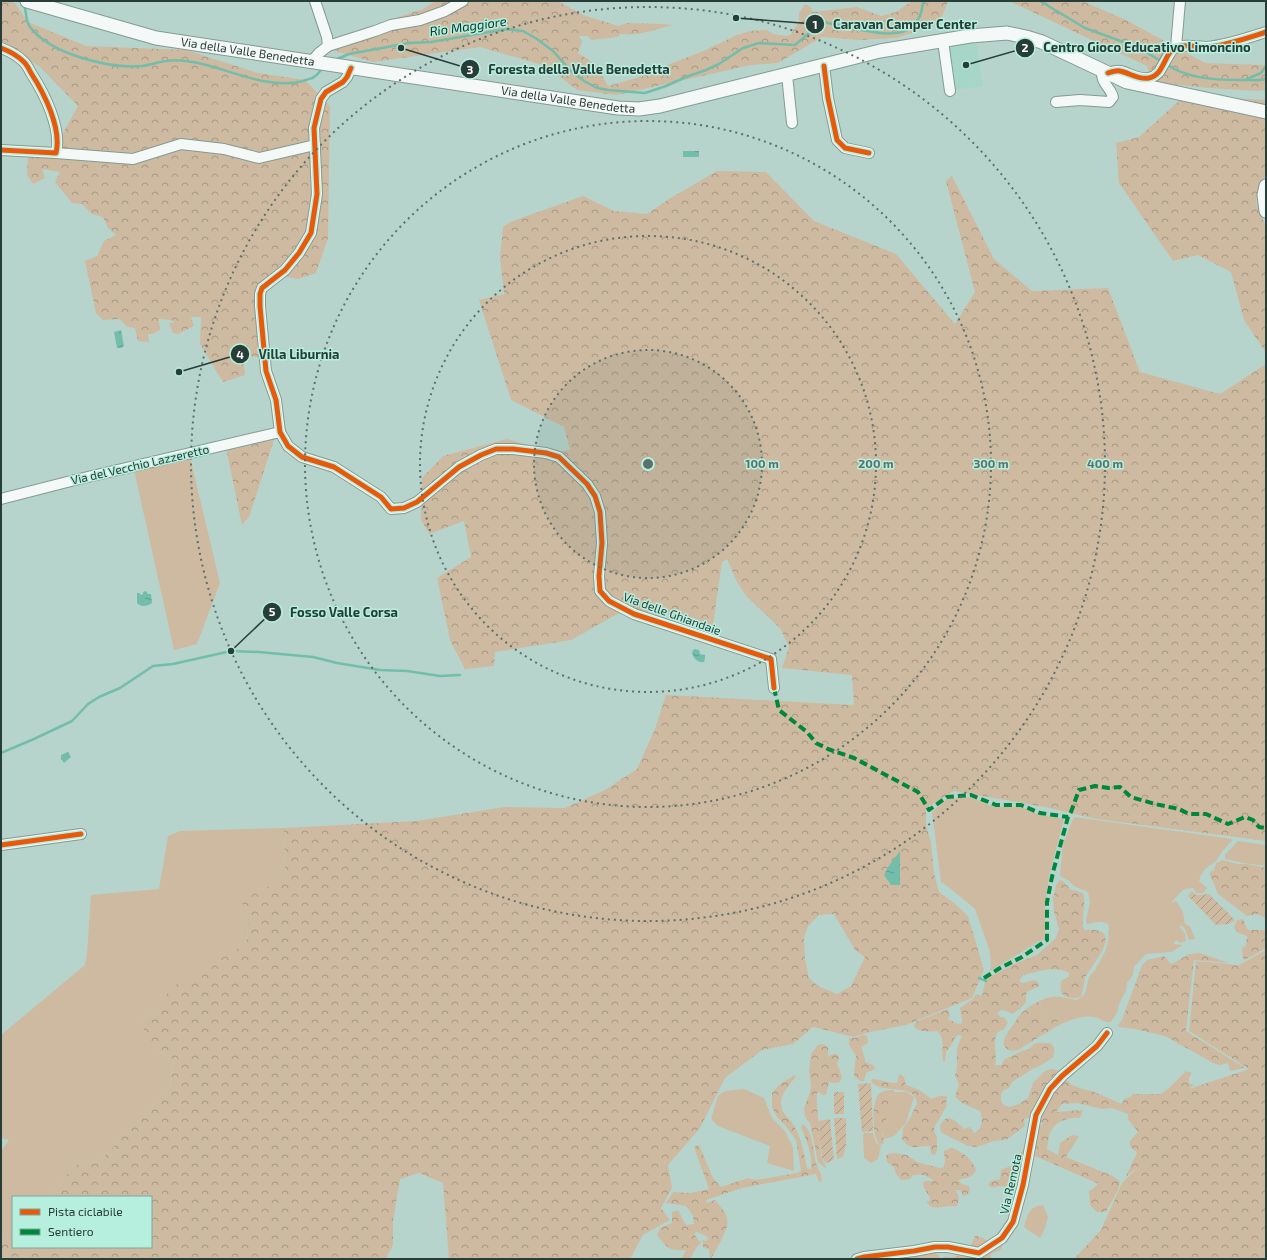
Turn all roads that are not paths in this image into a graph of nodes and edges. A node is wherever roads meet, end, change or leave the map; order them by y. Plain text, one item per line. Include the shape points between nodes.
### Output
1 (315, 1) edge
2 (463, 1) edge
3 (1180, 1) edge
4 (31, 2) edge
5 (1266, 32) edge
6 (943, 41) junction
7 (328, 46) junction
8 (1, 48) edge
9 (1173, 50) junction
10 (315, 62) junction
11 (824, 66) junction
12 (351, 68) junction
13 (1106, 72) junction
14 (787, 75) junction
15 (950, 91) dead end
16 (1056, 102) dead end
17 (1266, 112) edge
18 (792, 123) dead end
19 (315, 145) junction
20 (1, 150) edge
21 (56, 153) junction
22 (869, 153) dead end
23 (1266, 186) edge
24 (1266, 211) edge
25 (280, 432) junction
26 (1, 499) edge
27 (774, 688) dead end
28 (81, 834) dead end
29 (1, 845) edge
30 (1107, 1033) dead end
31 (857, 1259) edge

1 - 7 street, Via della Valle Benedetta
2 - 7 street via 420,20 391,25
3 - 9 street
4 - 10 main road, Via della Valle Benedetta via 156,38
5 - 9 street via 1222,45 1187,45
6 - 11 main road, Via della Valle Benedetta via 880,52
6 - 13 main road, Via della Valle Benedetta via 1007,33 1042,42
6 - 15 street
7 - 10 street via 319,53
8 - 21 street via 25,63 47,101 55,124 58,145
9 - 13 street, bridge via 1153,77 1134,76 1119,71
10 - 12 main road, Via della Valle Benedetta
11 - 14 main road, Via della Valle Benedetta
11 - 22 street via 836,140 845,148
12 - 14 main road, Via della Valle Benedetta via 639,109
12 - 19 street, Via delle Ghiandaie via 348,77 326,92 321,99 314,128
13 - 16 street via 1101,75 1113,97 1109,102
13 - 17 main road, Via della Valle Benedetta via 1138,85
14 - 18 street
19 - 21 street via 260,158 224,149 181,144 133,160
19 - 25 street, Via delle Ghiandaie via 317,194 311,233 285,270 262,288 260,294 266,371 276,400
20 - 21 street
23 - 24 main road
25 - 26 street, Via del Vecchio Lazzeretto
25 - 27 street, Via delle Ghiandaie via 288,446 302,457 334,466 381,497 391,509 404,508 417,502 459,467 496,449 546,452 559,457 587,484 595,496 600,512 602,543 600,591 609,601 634,614 771,659
28 - 29 street
30 - 31 street, Via Remota via 1097,1046 1050,1089 1036,1115 1023,1185 1013,1222 1002,1238 979,1253 948,1246

